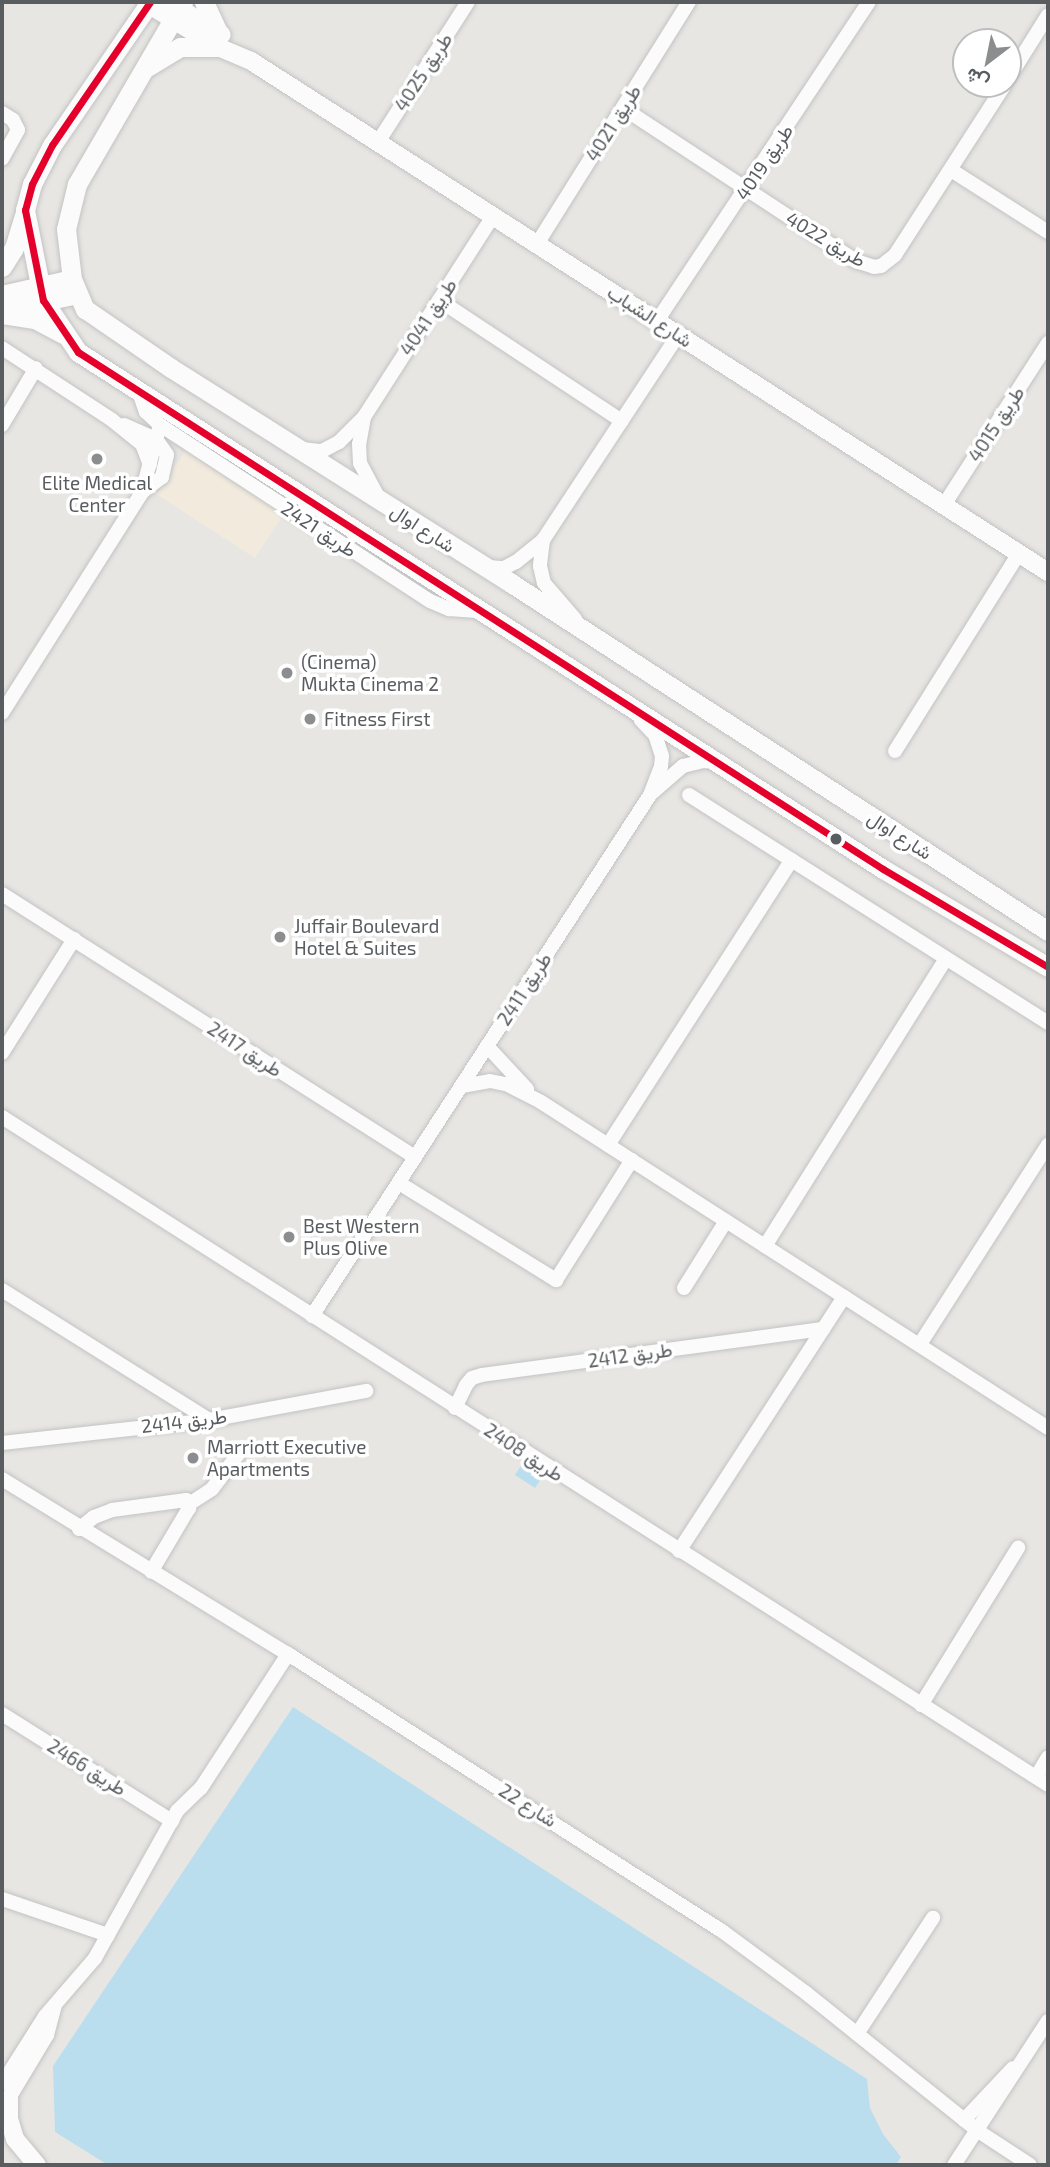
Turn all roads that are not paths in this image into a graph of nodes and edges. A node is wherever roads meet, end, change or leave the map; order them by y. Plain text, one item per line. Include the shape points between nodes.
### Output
1 (204, 2) edge
2 (468, 2) edge
3 (689, 2) edge
4 (869, 2) edge
5 (149, 3) edge
6 (176, 8) edge
7 (1048, 15) edge
8 (218, 40) junction
9 (1022, 57) edge
10 (140, 72) junction
11 (996, 98) edge
12 (623, 108) junction
13 (2, 113) edge
14 (378, 142) junction
15 (2, 159) edge
16 (951, 170) junction
17 (745, 189) junction
18 (25, 211) junction
19 (493, 216) junction
20 (1048, 232) edge
21 (537, 244) junction
22 (2, 267) edge
23 (75, 287) junction
24 (41, 294) junction
25 (2, 295) edge
26 (439, 300) junction
27 (2, 312) edge
28 (657, 321) junction
29 (64, 334) junction
30 (678, 335) junction
31 (1048, 343) edge
32 (2, 348) edge
33 (36, 368) junction
34 (139, 391) junction
35 (364, 417) junction
36 (112, 420) junction
37 (622, 421) junction
38 (2, 425) edge
39 (158, 432) junction
40 (302, 449) junction
41 (150, 465) junction
42 (142, 492) junction
43 (379, 499) junction
44 (944, 505) junction
45 (543, 540) junction
46 (1019, 553) junction
47 (483, 566) junction
48 (1048, 572) edge
49 (486, 612) junction
50 (588, 633) junction
51 (616, 694) junction
52 (2, 713) edge
53 (895, 751) dead end
54 (719, 762) junction
55 (650, 795) junction
56 (689, 795) dead end
57 (792, 860) junction
58 (2, 894) edge
59 (1048, 931) edge
60 (74, 939) junction
61 (946, 959) junction
62 (1048, 967) edge
63 (1048, 1023) edge
64 (487, 1046) junction
65 (2, 1053) edge
66 (462, 1086) junction
67 (541, 1102) junction
68 (2, 1117) edge
69 (608, 1145) junction
70 (1048, 1145) edge
71 (415, 1157) junction
72 (632, 1160) junction
73 (399, 1183) junction
74 (726, 1221) junction
75 (765, 1246) junction
76 (684, 1288) dead end
77 (2, 1290) edge
78 (844, 1297) junction
79 (312, 1316) junction
80 (823, 1329) junction
81 (920, 1344) junction
82 (366, 1391) dead end
83 (455, 1408) junction
84 (209, 1420) junction
85 (1048, 1428) edge
86 (2, 1443) edge
87 (239, 1453) dead end
88 (2, 1479) edge
89 (189, 1504) junction
90 (79, 1529) junction
91 (1018, 1548) dead end
92 (679, 1551) junction
93 (151, 1572) junction
94 (288, 1654) junction
95 (921, 1705) junction
96 (2, 1714) edge
97 (1048, 1757) edge
98 (1035, 1777) junction
99 (1048, 1785) edge
100 (172, 1821) junction
101 (2, 1899) edge
102 (933, 1918) dead end
103 (107, 1935) junction
104 (1048, 2021) edge
105 (857, 2034) junction
106 (1022, 2061) junction
107 (4, 2098) edge
108 (964, 2120) junction
109 (978, 2131) junction
110 (37, 2165) edge
111 (954, 2165) edge
112 (1030, 2165) edge

1 - 8 main road
2 - 14 street, طريق 4025
3 - 12 street, طريق 4021
4 - 17 street, طريق 4019
5 - 6 street, شارع الشباب
5 - 18 main road, شارع اوال via 52,145 32,184
6 - 8 street, شارع الشباب
6 - 10 main road
7 - 9 street
8 - 10 main road via 180,47
8 - 14 street, شارع الشباب
10 - 23 main road via 77,184 66,229
11 - 16 street, طريق 4022
12 - 17 street, طريق 4022
12 - 21 street, طريق 4021
13 - 15 street via 18,130
14 - 19 street, شارع الشباب
16 - 17 street, طريق 4022 via 895,255 874,267 856,261
16 - 20 street
17 - 28 street, طريق 4019
18 - 22 main road via 14,248
18 - 24 main road, شارع اوال
19 - 21 street, شارع الشباب
19 - 26 street, طريق 4041
21 - 28 street, شارع الشباب
23 - 24 street
23 - 40 main road, شارع اوال via 85,309 111,329
24 - 25 street
24 - 27 street
24 - 29 main road, شارع اوال
26 - 35 street, طريق 4041
26 - 37 street
27 - 29 main road
28 - 30 street, شارع الشباب
29 - 34 main road, شارع اوال via 78,352
30 - 37 street
30 - 44 street, شارع الشباب
31 - 44 street, طريق 4015
32 - 33 street, طريق 2421
33 - 36 street, طريق 2421
33 - 38 street
34 - 39 street, طريق 2421
34 - 49 main road, شارع اوال
35 - 40 street, طريق 4041 via 339,442 322,451
35 - 43 street, طريق 4041 via 360,463
36 - 39 street, طريق 2421
36 - 41 street, طريق 2421 via 142,444
37 - 45 street
39 - 41 street, طريق 2421
39 - 42 street, طريق 2421 via 167,455 165,470
39 - 49 street, طريق 2421 via 430,601 449,609
40 - 43 main road, شارع اوال
41 - 42 street, طريق 2421
42 - 52 street, طريق 2421
43 - 47 main road, شارع اوال
44 - 46 street, شارع الشباب
45 - 47 street via 504,568
45 - 50 street via 540,566 544,583
46 - 48 street, شارع الشباب
46 - 53 street
47 - 50 main road, شارع اوال
49 - 51 main road, شارع اوال
50 - 59 main road, شارع اوال
51 - 54 main road, شارع اوال
51 - 55 street, طريق 2411 via 660,745 661,767
54 - 55 street, طريق 2411 via 683,766
54 - 62 main road, شارع اوال via 883,869
55 - 64 street, طريق 2411
56 - 57 street
57 - 61 street
57 - 69 street
58 - 60 street, طريق 2417
60 - 65 street
60 - 71 street, طريق 2417
61 - 63 street
61 - 75 street
64 - 66 street, طريق 2411
64 - 67 street
66 - 67 street via 490,1081 506,1084
66 - 71 street, طريق 2411
67 - 69 street
68 - 79 street, طريق 2408
69 - 72 street
70 - 81 street
71 - 73 street, طريق 2411
72 - 73 street via 556,1280
72 - 74 street
73 - 79 street, طريق 2411
74 - 75 street
74 - 76 street
75 - 78 street
77 - 84 street
78 - 80 street
78 - 81 street
79 - 83 street, طريق 2408
80 - 83 street, طريق 2412 via 482,1375 466,1385
80 - 92 street
81 - 85 street
82 - 84 street, طريق 2414
83 - 92 street, طريق 2408
84 - 86 street, طريق 2414
87 - 89 street via 212,1489
88 - 90 street, شارع 22
89 - 90 street via 184,1500 112,1510
89 - 93 street
90 - 93 street, شارع 22
91 - 95 street
92 - 95 street, طريق 2408
93 - 94 street, شارع 22
94 - 100 street via 208,1778
94 - 105 street, شارع 22 via 722,1931
95 - 98 street, طريق 2408
96 - 100 street, طريق 2466
97 - 98 street
98 - 99 street, طريق 2408
100 - 103 street
101 - 103 street
102 - 105 street
103 - 107 street via 95,1958 55,2004 47,2035
104 - 106 street
105 - 108 street, شارع 22
106 - 108 street
106 - 109 street
107 - 110 street via 15,2139
108 - 109 street, شارع 22
109 - 111 street
109 - 112 street, شارع 22

